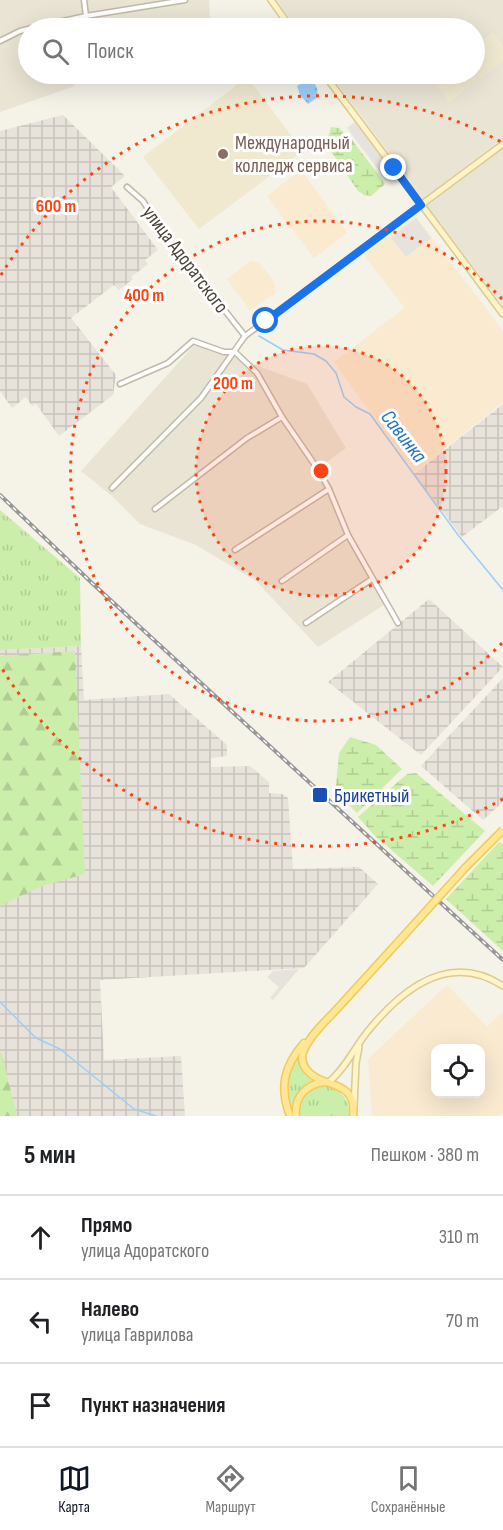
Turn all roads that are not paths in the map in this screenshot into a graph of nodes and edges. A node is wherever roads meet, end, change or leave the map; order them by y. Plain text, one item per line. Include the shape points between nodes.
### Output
1 (84, 0) edge
2 (185, 0) edge
3 (271, 0) edge
4 (86, 16) junction
5 (77, 18) edge
6 (284, 18) edge
7 (18, 32) edge
8 (0, 41) edge
9 (331, 84) edge
10 (503, 144) edge
11 (127, 187) dead end
12 (421, 205) junction
13 (503, 314) edge
14 (245, 336) junction
15 (235, 352) junction
16 (120, 384) dead end
17 (282, 417) junction
18 (112, 488) dead end
19 (329, 489) junction
20 (154, 509) dead end
21 (348, 535) junction
22 (235, 549) dead end
23 (372, 579) junction
24 (282, 581) dead end
25 (306, 623) dead end
26 (398, 623) dead end
27 (503, 830) edge
28 (503, 986) edge
29 (312, 1037) junction
30 (360, 1042) junction
31 (328, 1082) junction
32 (354, 1113) edge
33 (290, 1116) edge
34 (296, 1116) edge

1 - 4 street
2 - 4 street
3 - 6 street
4 - 5 street
7 - 8 street
9 - 12 street
10 - 12 street
11 - 14 street, улица Адоратского via 143,201
12 - 13 street
12 - 14 street
14 - 15 street
15 - 16 street via 193,341 168,363
15 - 17 street via 257,373
15 - 18 street via 201,398
17 - 19 street
17 - 20 street via 247,438
19 - 21 street
19 - 22 street
21 - 23 street
21 - 24 street
23 - 25 street
23 - 26 street
27 - 29 main road, bridge
28 - 30 street via 467,973 436,975 410,989 387,1009
29 - 31 main road via 304,1048 303,1064 310,1074
29 - 33 main road via 288,1065 284,1089
30 - 31 street via 342,1071
30 - 32 street
31 - 32 main road via 346,1091
31 - 34 main road via 308,1087 302,1093

